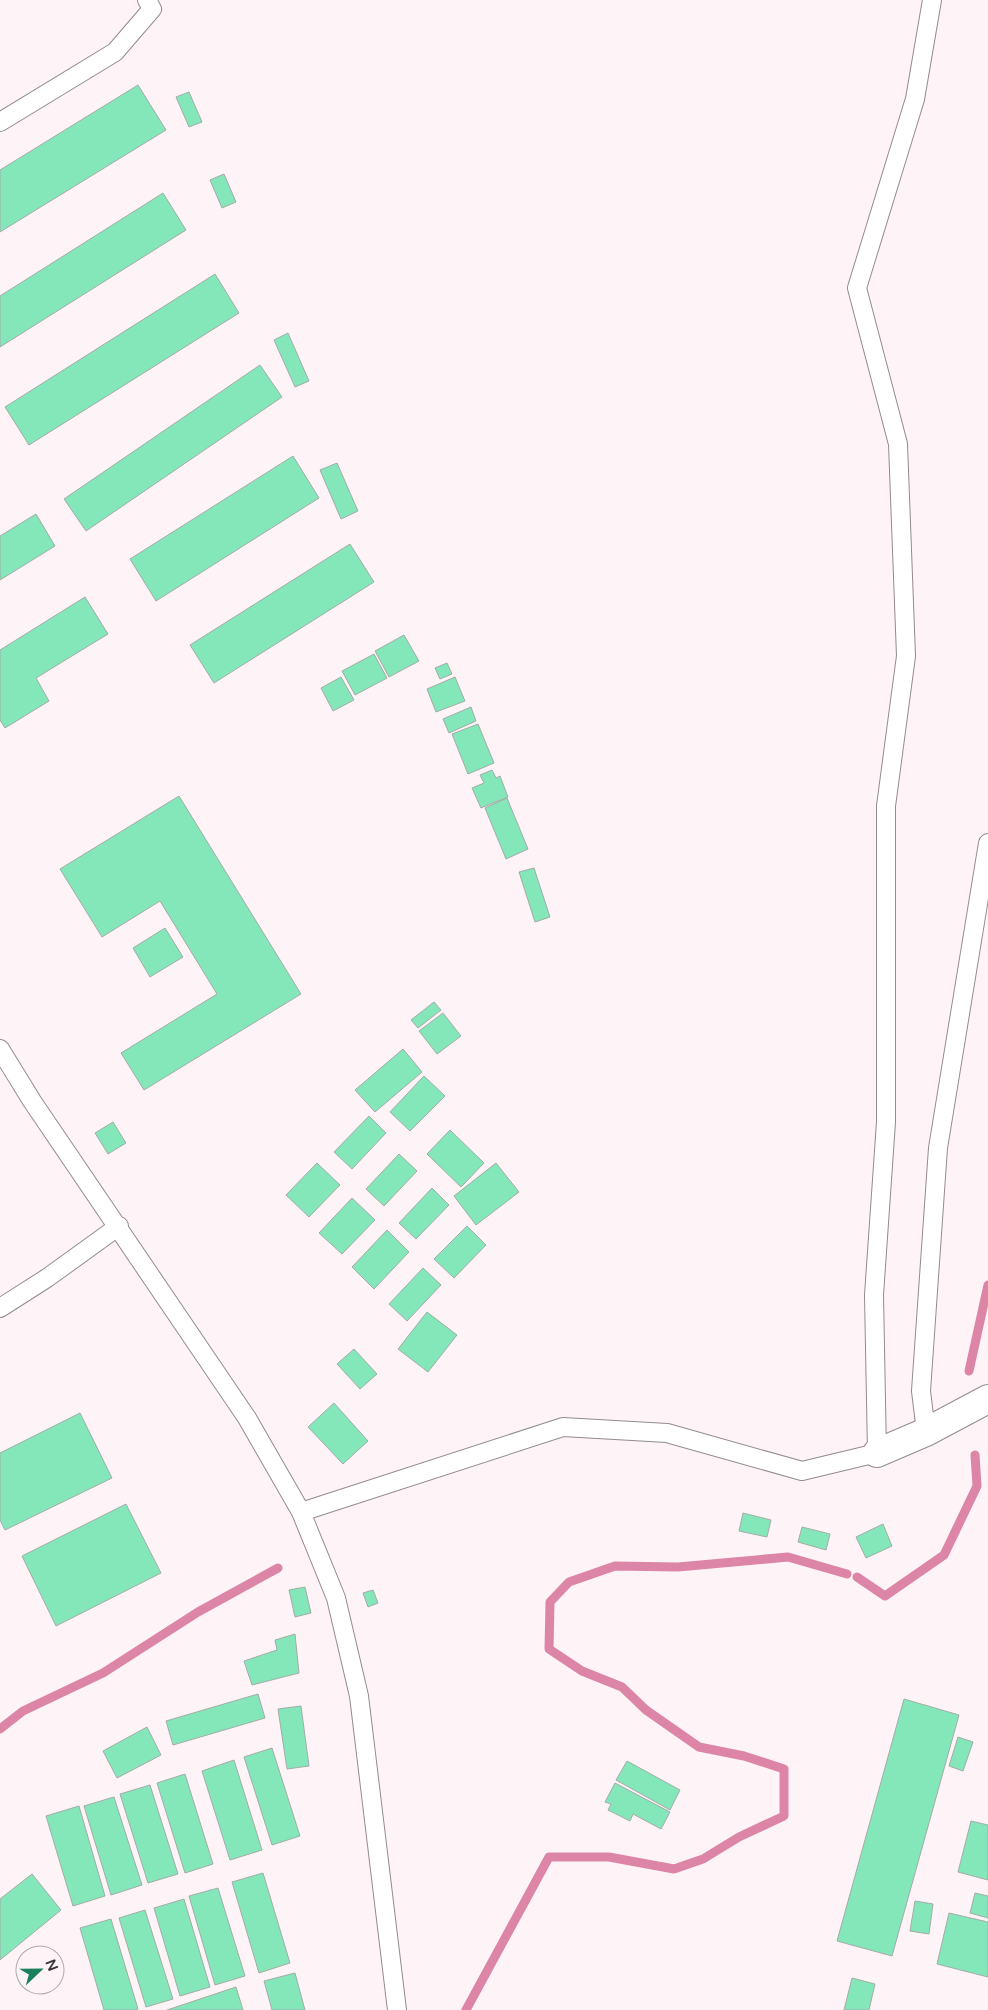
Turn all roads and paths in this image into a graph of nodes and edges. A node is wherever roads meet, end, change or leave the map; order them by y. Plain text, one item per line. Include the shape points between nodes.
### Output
1 (147, 0) edge
2 (932, 0) edge
3 (0, 122) edge
4 (988, 843) edge
5 (0, 1049) edge
6 (118, 1226) junction
7 (0, 1308) edge
8 (988, 1399) edge
9 (926, 1432) junction
10 (877, 1453) junction
11 (301, 1512) junction
12 (397, 2010) edge

1 - 3 lane via 152,9 114,52
2 - 10 lane via 915,100 857,288 898,444 906,656 886,806 886,1122 874,1295
4 - 9 lane via 938,1148 921,1391
5 - 6 lane
6 - 7 lane
6 - 11 lane via 247,1418
8 - 9 street
9 - 10 street
10 - 11 lane via 802,1471 667,1433 564,1427
11 - 12 lane via 336,1598 359,1696

